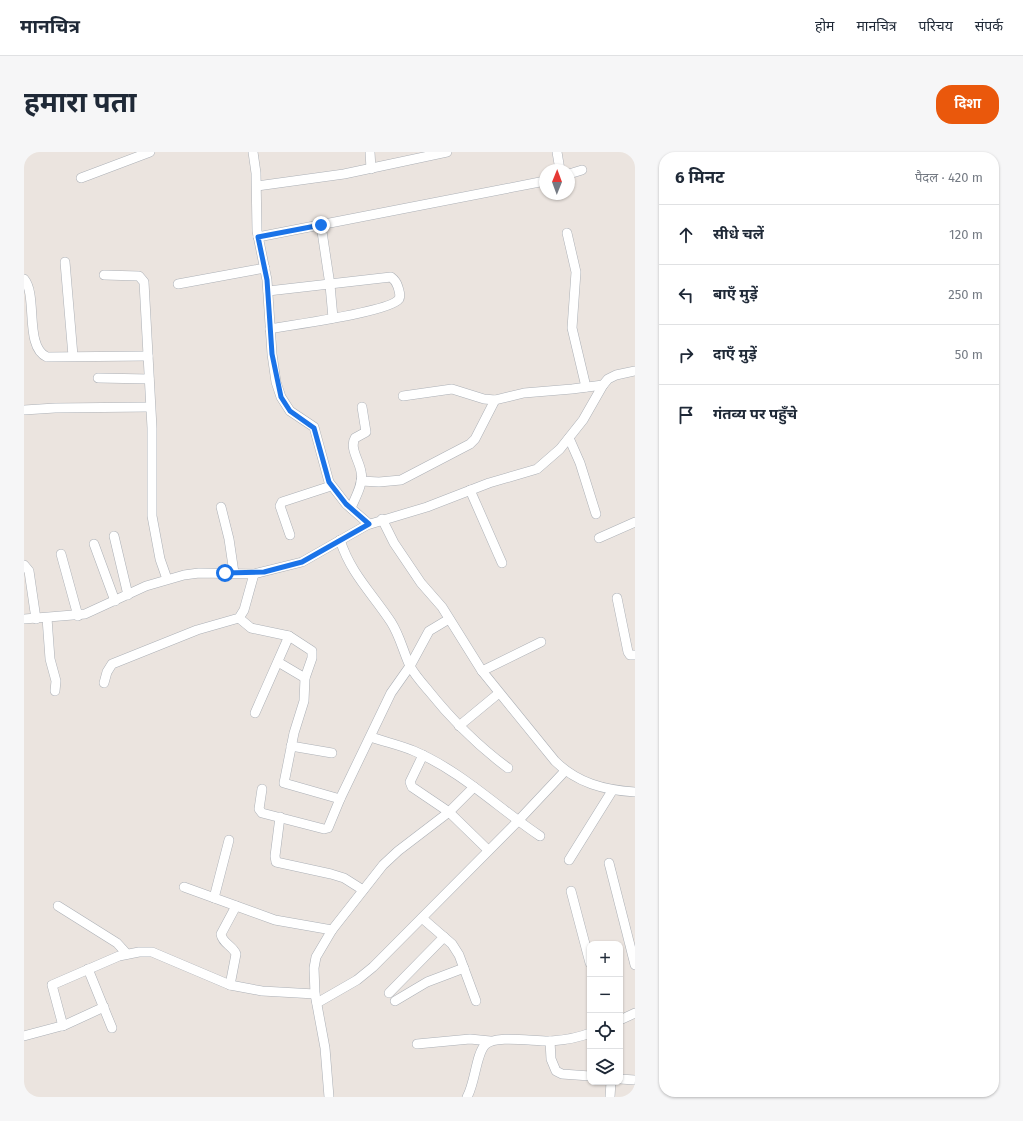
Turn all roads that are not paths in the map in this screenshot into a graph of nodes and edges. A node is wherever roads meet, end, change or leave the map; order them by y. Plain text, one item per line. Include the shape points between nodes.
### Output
1 (148, 152) edge
2 (254, 152) edge
3 (370, 152) edge
4 (447, 152) edge
5 (557, 152) edge
6 (559, 164) edge
7 (370, 169) junction
8 (582, 170) dead end
9 (575, 172) edge
10 (81, 178) dead end
11 (539, 182) edge
12 (257, 186) junction
13 (321, 225) junction
14 (567, 234) dead end
15 (258, 237) junction
16 (65, 262) dead end
17 (264, 268) junction
18 (104, 275) dead end
19 (24, 279) edge
20 (178, 284) dead end
21 (330, 285) junction
22 (268, 291) junction
23 (333, 318) junction
24 (270, 329) junction
25 (74, 356) junction
26 (148, 356) junction
27 (635, 371) edge
28 (98, 378) dead end
29 (149, 379) junction
30 (603, 385) junction
31 (586, 387) junction
32 (403, 396) dead end
33 (495, 400) junction
34 (150, 407) junction
35 (362, 407) dead end
36 (24, 410) edge
37 (569, 438) junction
38 (361, 481) junction
39 (331, 486) junction
40 (470, 490) junction
41 (221, 507) dead end
42 (351, 508) junction
43 (596, 514) dead end
44 (382, 519) junction
45 (635, 522) edge
46 (369, 524) junction
47 (114, 536) dead end
48 (290, 536) dead end
49 (599, 538) dead end
50 (340, 540) junction
51 (94, 544) dead end
52 (61, 554) dead end
53 (502, 563) dead end
54 (24, 565) edge
55 (234, 573) junction
56 (254, 574) junction
57 (167, 579) junction
58 (128, 595) junction
59 (618, 598) dead end
60 (115, 601) junction
61 (78, 616) junction
62 (47, 618) junction
63 (239, 618) junction
64 (24, 619) edge
65 (36, 619) junction
66 (449, 619) junction
67 (289, 636) junction
68 (541, 642) dead end
69 (635, 655) edge
70 (278, 662) junction
71 (410, 666) junction
72 (482, 671) junction
73 (305, 678) junction
74 (104, 683) dead end
75 (55, 691) dead end
76 (499, 693) junction
77 (255, 713) dead end
78 (459, 726) junction
79 (370, 737) junction
80 (291, 746) junction
81 (332, 753) dead end
82 (423, 755) junction
83 (508, 768) dead end
84 (565, 771) junction
85 (474, 787) junction
86 (262, 789) dead end
87 (612, 791) junction
88 (635, 792) edge
89 (340, 799) junction
90 (449, 812) junction
91 (280, 817) junction
92 (518, 821) junction
93 (540, 836) dead end
94 (229, 840) dead end
95 (488, 850) junction
96 (569, 860) dead end
97 (609, 863) dead end
98 (184, 887) dead end
99 (362, 890) junction
100 (571, 891) dead end
101 (214, 898) junction
102 (58, 906) dead end
103 (236, 906) junction
104 (422, 918) junction
105 (332, 930) junction
106 (444, 937) junction
107 (587, 952) edge
108 (127, 954) junction
109 (635, 965) edge
110 (464, 968) junction
111 (88, 969) junction
112 (230, 985) junction
113 (389, 993) dead end
114 (315, 994) junction
115 (476, 1001) dead end
116 (395, 1002) dead end
117 (317, 1003) junction
118 (104, 1007) junction
119 (635, 1013) edge
120 (623, 1019) edge
121 (63, 1026) junction
122 (112, 1028) dead end
123 (587, 1034) edge
124 (24, 1036) edge
125 (490, 1041) junction
126 (550, 1041) junction
127 (416, 1044) dead end
128 (587, 1076) edge
129 (623, 1079) edge
130 (635, 1080) edge
131 (611, 1085) edge
132 (329, 1097) edge
133 (467, 1097) edge
134 (610, 1097) edge

1 - 10 street
2 - 12 street
3 - 7 street
4 - 7 street
5 - 6 street
7 - 12 street
8 - 9 street
11 - 13 street
12 - 15 street
13 - 15 street
13 - 21 street
14 - 31 street via 576,272 572,328
15 - 17 street
16 - 25 street
17 - 20 street
17 - 22 street
18 - 26 street via 142,278 146,301
19 - 25 street via 28,287 33,335 41,355
21 - 22 street
21 - 23 street
21 - 23 street via 391,277 395,279 400,294 400,298 395,302
22 - 24 street
23 - 24 street
24 - 39 street via 272,354 281,397 290,411 314,428
25 - 26 street
26 - 29 street
27 - 30 street via 616,375
28 - 29 street
29 - 34 street
30 - 31 street
30 - 37 street via 583,420
31 - 33 street via 524,393
32 - 33 street via 452,389
33 - 38 street via 470,444 401,480
34 - 36 street
34 - 57 street via 152,516 160,559
35 - 38 street via 366,432 355,438 353,445 362,472
37 - 40 street via 550,460 537,469
37 - 43 street
38 - 42 street
39 - 42 street
39 - 48 street via 282,502 280,511
40 - 44 street via 427,507
40 - 53 street
41 - 55 street via 230,539
42 - 46 street
44 - 46 street
44 - 66 street via 394,543
45 - 49 street
46 - 50 street
47 - 58 street
50 - 56 street via 302,562
50 - 71 street via 355,575 394,627
51 - 60 street
52 - 61 street
54 - 65 street via 28,571
55 - 56 street
55 - 57 street via 199,573
56 - 63 street via 244,610
57 - 58 street
58 - 60 street
59 - 69 street via 628,652
60 - 61 street
61 - 62 street
62 - 65 street
62 - 75 street via 50,659 56,681
63 - 67 street via 251,628
63 - 74 street via 197,630 112,664
64 - 65 street
66 - 71 street via 429,631
66 - 72 street
67 - 70 street
67 - 73 street via 312,651
68 - 72 street
70 - 73 street
70 - 77 street
71 - 78 street
71 - 79 street via 392,693
72 - 76 street
73 - 80 street via 304,701
76 - 78 street
76 - 84 street
78 - 83 street
79 - 82 street
79 - 89 street
80 - 81 street
80 - 89 street via 284,783
82 - 85 street
82 - 90 street via 410,785
84 - 87 street via 599,788
84 - 92 street
85 - 90 street
85 - 92 street
86 - 91 street via 260,812
87 - 88 street
87 - 96 street
89 - 91 street via 327,829
90 - 95 street
90 - 99 street via 398,851
91 - 99 street via 276,862 344,878
92 - 93 street
92 - 95 street
94 - 101 street
95 - 104 street
97 - 109 street
98 - 101 street
99 - 105 street
100 - 107 street
101 - 103 street
102 - 108 street via 117,943
103 - 105 street via 275,920
103 - 112 street via 221,934 222,939 236,954
104 - 106 street
104 - 117 street via 357,980
105 - 114 street via 316,957
106 - 110 street via 459,954
106 - 113 street
108 - 111 street
108 - 112 street via 152,952
110 - 115 street
110 - 116 street via 427,982
111 - 118 street
111 - 121 street via 52,985
112 - 114 street via 262,991
114 - 117 street
117 - 132 street via 325,1048
118 - 121 street
118 - 122 street
119 - 120 street
121 - 124 street
123 - 126 street
125 - 126 street
125 - 127 street via 470,1039
125 - 133 street via 484,1045 481,1052
126 - 128 street via 551,1059 556,1071 562,1074
129 - 130 street
131 - 134 street

